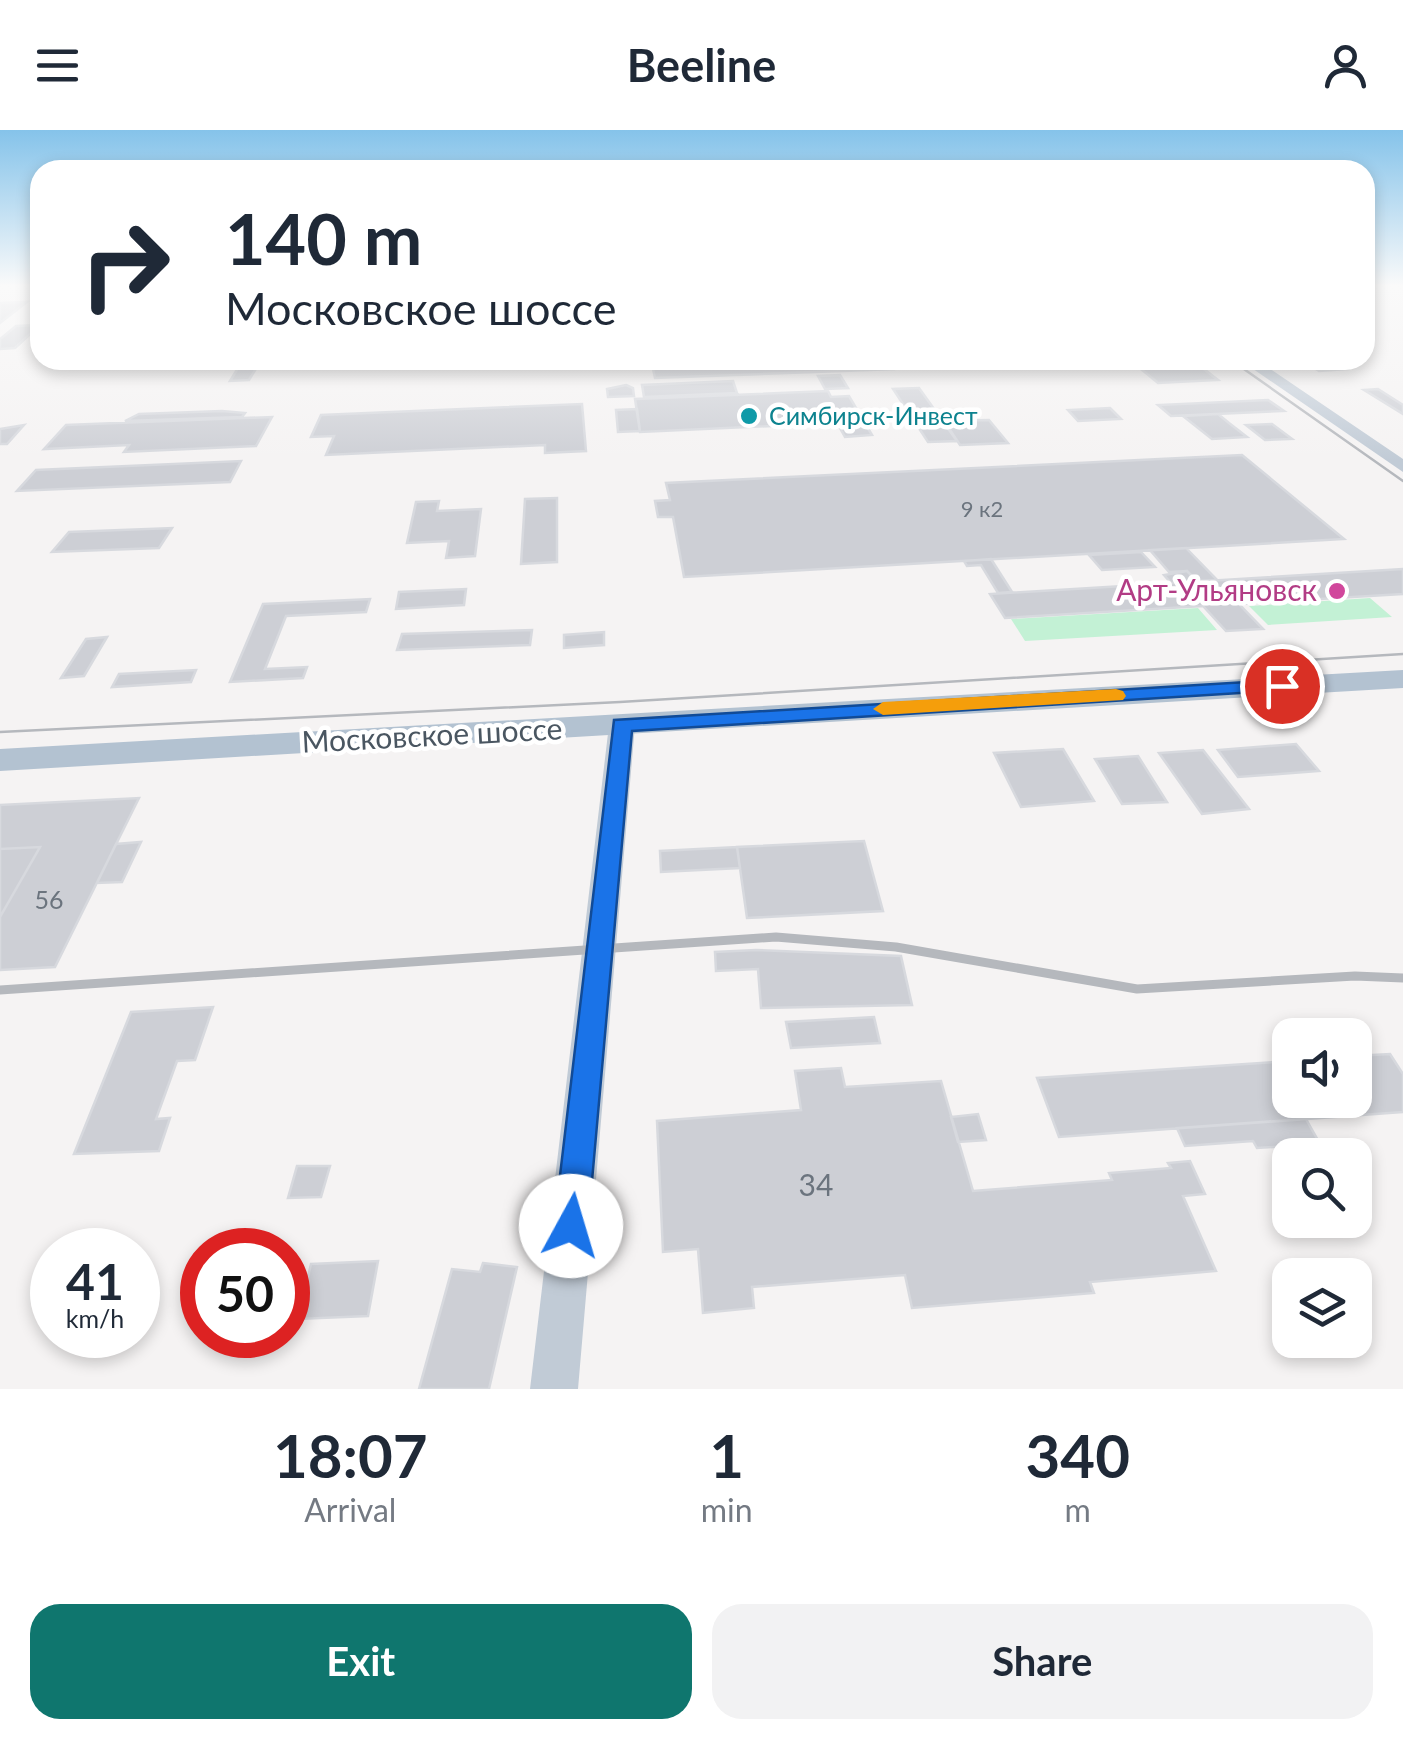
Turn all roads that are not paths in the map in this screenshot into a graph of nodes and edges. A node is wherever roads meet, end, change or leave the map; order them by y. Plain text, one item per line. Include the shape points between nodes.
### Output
1 (1262, 370) edge
2 (1365, 441) junction
3 (1403, 454) edge
4 (1403, 468) edge
5 (1403, 679) edge
6 (622, 725) junction
7 (0, 760) edge
8 (554, 1389) edge

1 - 2 main road
2 - 3 main road
2 - 4 main road
5 - 6 main road, Московское шоссе
6 - 7 main road, Московское шоссе
6 - 8 main road

